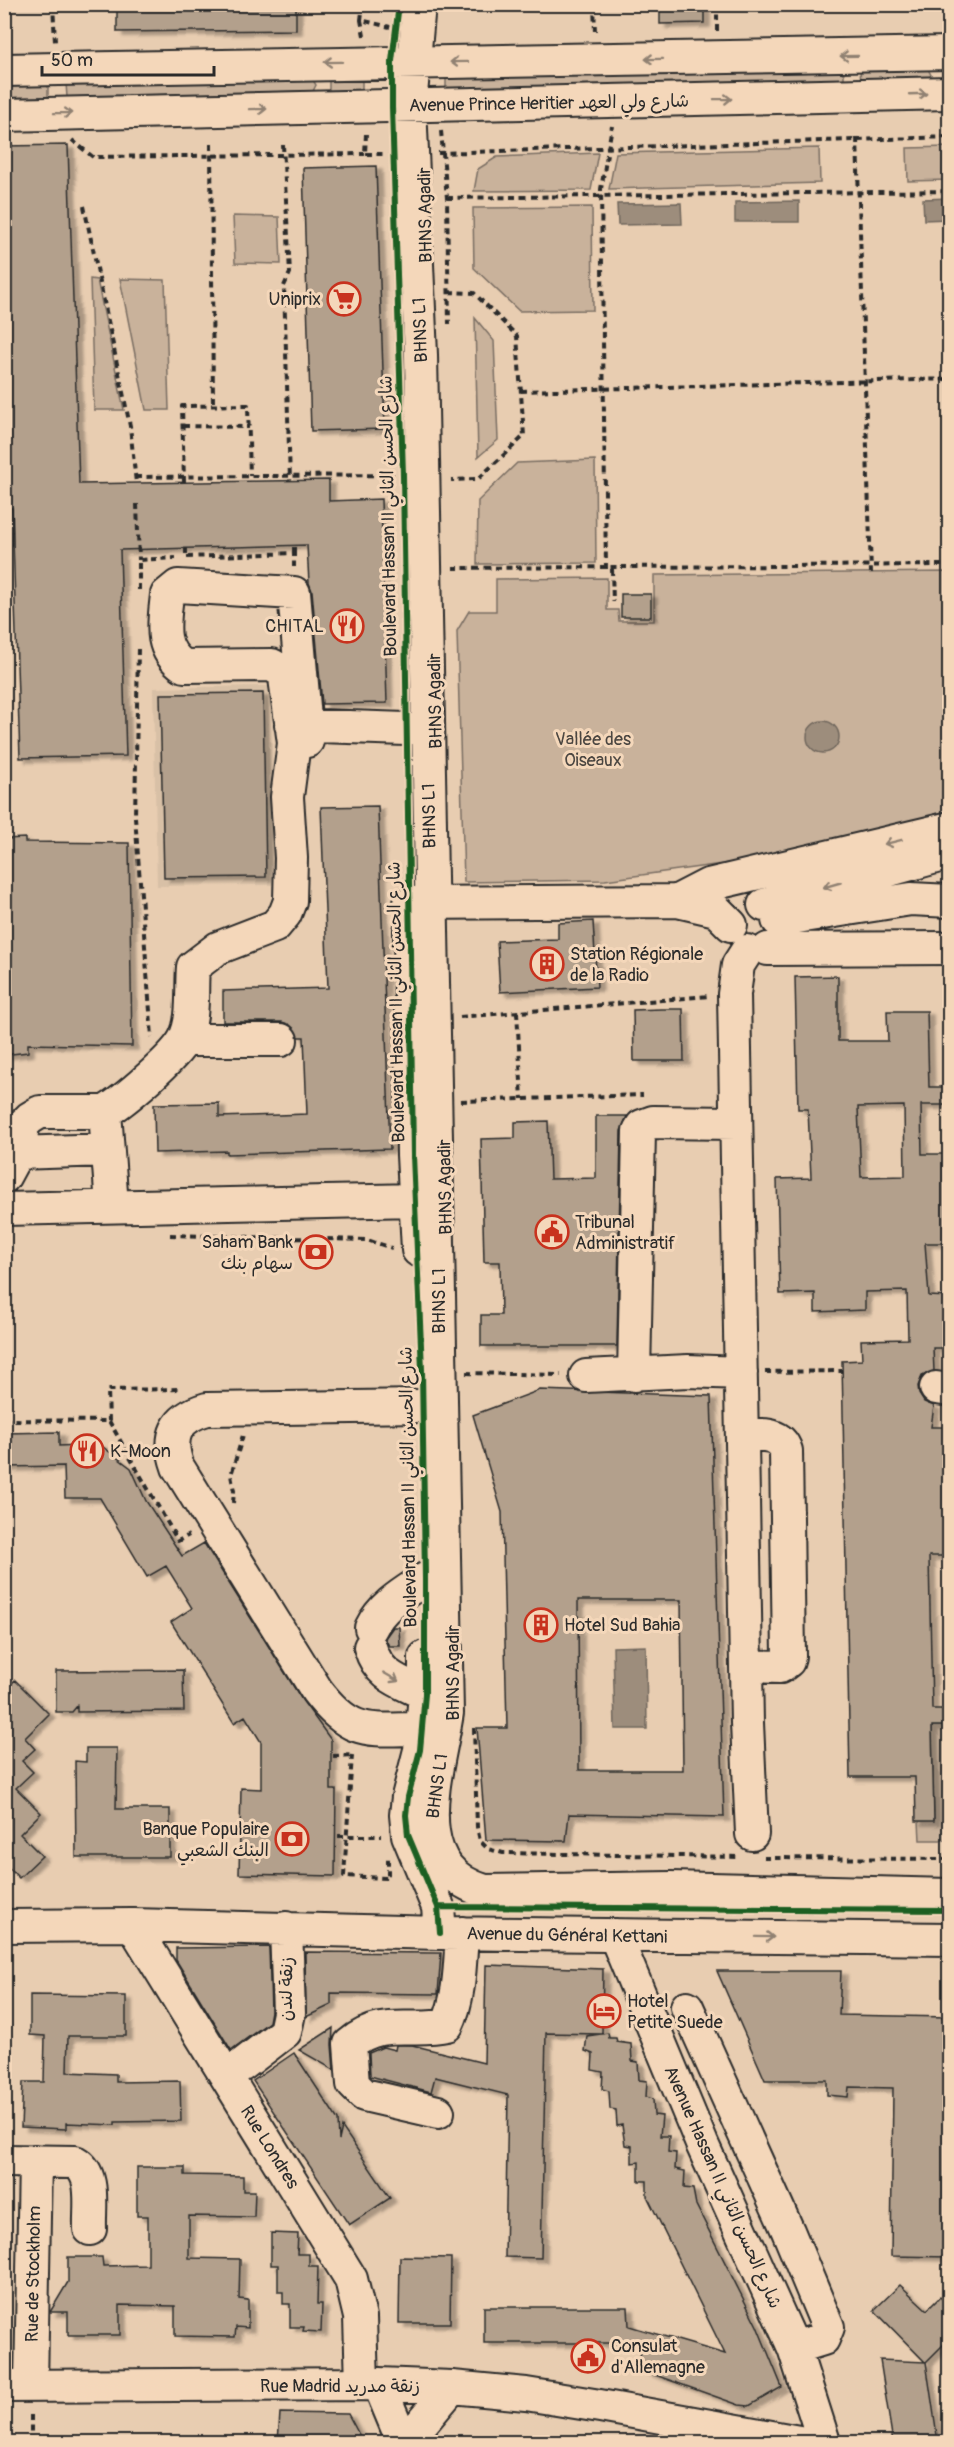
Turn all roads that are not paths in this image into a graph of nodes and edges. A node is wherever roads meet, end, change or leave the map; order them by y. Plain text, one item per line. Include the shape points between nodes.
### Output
1 (399, 4) edge
2 (419, 4) edge
3 (429, 4) edge
4 (950, 53) edge
5 (409, 62) junction
6 (4, 70) edge
7 (950, 93) edge
8 (408, 106) junction
9 (4, 115) edge
10 (299, 734) junction
11 (406, 736) junction
12 (950, 828) edge
13 (950, 854) edge
14 (950, 884) edge
15 (911, 899) junction
16 (677, 901) junction
17 (950, 901) edge
18 (426, 903) junction
19 (757, 930) junction
20 (950, 948) edge
21 (184, 1040) junction
22 (281, 1040) dead end
23 (105, 1112) junction
24 (736, 1123) junction
25 (107, 1150) junction
26 (11, 1165) edge
27 (416, 1200) junction
28 (112, 1206) junction
29 (4, 1209) edge
30 (741, 1373) junction
31 (634, 1375) junction
32 (586, 1376) road end
33 (422, 1406) junction
34 (742, 1435) junction
35 (424, 1579) junction
36 (746, 1666) junction
37 (425, 1694) junction
38 (422, 1729) junction
39 (752, 1834) dead end
40 (950, 1885) edge
41 (950, 1895) edge
42 (133, 1925) junction
43 (4, 1926) edge
44 (286, 1928) junction
45 (451, 1933) junction
46 (615, 1935) junction
47 (950, 1939) edge
48 (687, 2007) dead end
49 (242, 2065) dead end
50 (438, 2112) dead end
51 (742, 2128) junction
52 (702, 2144) junction
53 (20, 2161) edge
54 (90, 2229) dead end
55 (788, 2231) junction
56 (750, 2248) junction
57 (794, 2348) junction
58 (371, 2384) junction
59 (18, 2386) edge
60 (452, 2387) junction
61 (673, 2421) junction
62 (405, 2442) edge
63 (709, 2442) edge
64 (785, 2442) edge
65 (824, 2442) edge

1 - 5 street
2 - 5 street
3 - 5 street
4 -> 5 street
5 -> 6 street
5 - 8 street
8 -> 7 street, Avenue Prince Heritier شارع ولي العهد
9 -> 8 street, Avenue Prince Heritier شارع ولي العهد
8 - 11 street, Boulevard Hassan II شارع الحسن الثاني via 403,475
8 - 18 street, BHNS L1 via 421,367
10 - 10 street via 285,678 272,665 184,666 173,658 166,647 167,595 178,586 294,592
10 - 11 street
10 - 21 street via 288,797 290,901 275,926 218,948 193,967
11 - 18 street, Boulevard Hassan II شارع الحسن الثاني
12 -> 16 street via 708,885
13 -> 19 street
14 - 15 street
15 - 17 street
15 - 19 street
16 - 18 street
16 - 19 street via 716,910
18 - 27 street, Boulevard Hassan II شارع الحسن الثاني
18 - 40 street, BHNS Agadir via 449,1372 454,1726 438,1810 438,1830 445,1851 458,1869 485,1880
18 - 41 street, BHNS L1 via 438,1154 447,1713 432,1790 431,1830 443,1860 464,1885 485,1891 671,1888
19 - 20 street
19 - 24 street via 738,965 734,994
21 - 22 street
21 - 23 street via 119,1104
23 - 25 street
23 - 26 street via 34,1114 24,1124
24 - 30 street
24 - 31 street via 653,1122 639,1131
25 - 26 street
25 - 28 street
27 - 28 street
27 - 33 street, Boulevard Hassan II شارع الحسن الثاني
28 - 29 street
30 - 31 street
30 - 34 street
31 - 32 street
33 - 35 street, Boulevard Hassan II شارع الحسن الثاني
33 - 38 street via 207,1409 192,1413 180,1423 173,1437 178,1467 331,1709 353,1726 371,1731
34 - 36 street
34 - 36 street via 779,1438 786,1450 789,1656 780,1667
35 - 37 street, Boulevard Hassan II شارع الحسن الثاني
35 -> 37 street via 376,1617 370,1637 374,1660 386,1675
36 - 39 street
37 - 38 street, Boulevard Hassan II شارع الحسن الثاني
38 - 45 street, Boulevard Hassan II شارع الحسن الثاني via 408,1797 407,1825 415,1854
42 - 43 street, Avenue du Général Kettani
42 - 44 street, Avenue du Général Kettani
42 - 58 street, Rue Londres via 351,2279
44 - 45 street, Avenue du Général Kettani
44 - 49 street, زنقة لندن via 289,2013 285,2032
45 - 46 street, Avenue du Général Kettani
45 - 50 street, Boulevard Hassan II شارع الحسن الثاني via 458,1978 447,2025 369,2031 350,2044 353,2084 364,2095
46 -> 47 street, Avenue du Général Kettani
46 - 52 street, Avenue Hassan II شارع الحسن الثاني
48 - 51 street
51 - 52 street
51 - 55 street
52 - 56 street, Avenue Hassan II شارع الحسن الثاني
53 - 54 street, Rue de Stockholm via 75,2162 82,2166 89,2181
53 - 59 street, Rue de Stockholm
55 - 56 street
55 - 57 street via 828,2327 823,2338
56 - 57 street, Avenue Hassan II شارع الحسن الثاني
57 - 65 street, Avenue Hassan II شارع الحسن الثاني
58 - 59 street, Rue Madrid زنقة مدريد
58 - 60 street, Rue Madrid زنقة مدريد
58 - 62 street
60 - 61 street, Rue Madrid زنقة مدريد via 526,2394
60 - 62 street
61 - 63 street, Rue Madrid زنقة مدريد
61 - 64 street, Rue Madrid زنقة مدريد

